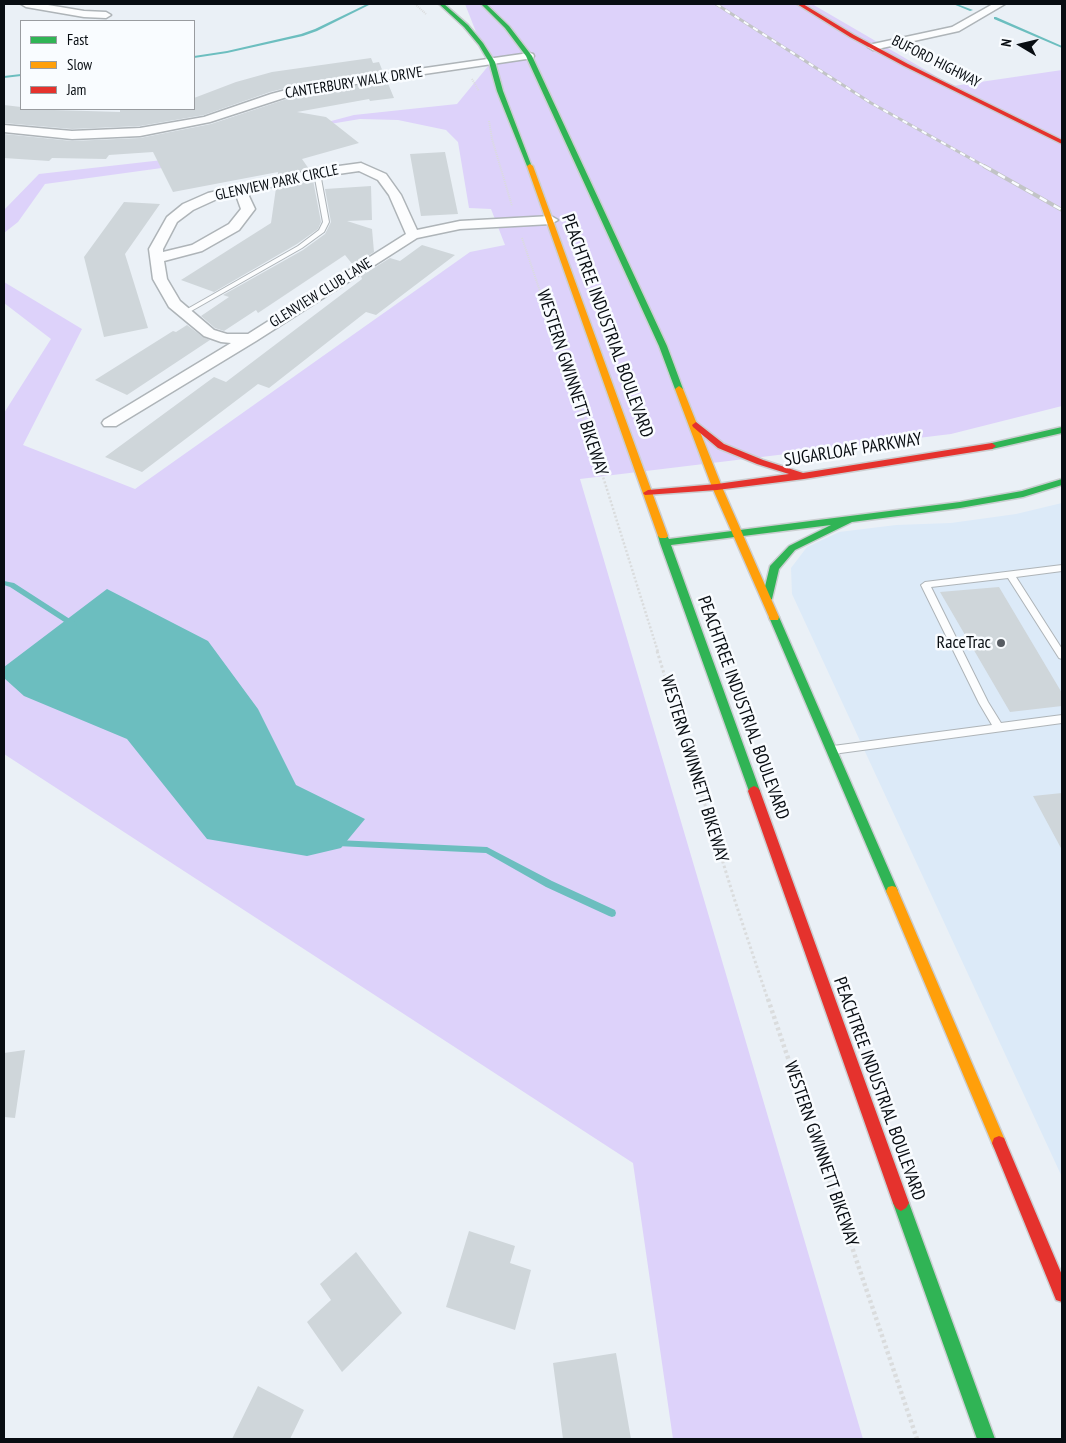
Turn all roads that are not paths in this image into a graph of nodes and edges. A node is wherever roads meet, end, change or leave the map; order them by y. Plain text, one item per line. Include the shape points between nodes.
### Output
1 (26, 4) edge
2 (441, 4) edge
3 (483, 4) edge
4 (800, 4) edge
5 (1000, 4) edge
6 (106, 15) dead end
7 (873, 46) junction
8 (529, 56) junction
9 (492, 62) junction
10 (4, 129) edge
11 (1062, 142) edge
12 (318, 172) junction
13 (240, 190) junction
14 (551, 220) junction
15 (413, 235) junction
16 (158, 258) junction
17 (184, 313) junction
18 (251, 338) junction
19 (110, 423) dead end
20 (694, 423) junction
21 (1062, 430) edge
22 (804, 476) junction
23 (1062, 482) edge
24 (717, 487) junction
25 (648, 493) junction
26 (850, 519) junction
27 (738, 533) junction
28 (665, 543) junction
29 (1062, 568) edge
30 (1010, 575) junction
31 (767, 599) junction
32 (1062, 656) edge
33 (1062, 719) edge
34 (998, 728) junction
35 (832, 750) junction
36 (1062, 1294) edge
37 (986, 1439) edge

1 - 6 street
2 - 9 main road, PEACHTREE INDUSTRIAL BOULEVARD via 466,26
3 - 8 main road, PEACHTREE INDUSTRIAL BOULEVARD via 507,27
4 - 7 main road, BUFORD HIGHWAY
5 - 7 street via 955,29
7 - 11 main road, BUFORD HIGHWAY
8 - 9 street, CANTERBURY WALK DRIVE
8 - 20 main road, PEACHTREE INDUSTRIAL BOULEVARD via 663,346
9 - 10 street, CANTERBURY WALK DRIVE via 301,89 206,120 140,132 72,135
9 - 14 main road, PEACHTREE INDUSTRIAL BOULEVARD via 500,91
12 - 13 street, GLENVIEW PARK CIRCLE
12 - 15 street, GLENVIEW PARK CIRCLE via 361,167 382,177 395,195
12 - 17 lane via 326,222 322,231 300,247
13 - 16 street, GLENVIEW PARK CIRCLE via 213,196 188,207 172,220 156,249
13 - 16 street via 248,209 234,227 198,248
14 - 15 street, GLENVIEW CLUB LANE via 460,226
14 - 25 main road, PEACHTREE INDUSTRIAL BOULEVARD
15 - 18 street, GLENVIEW CLUB LANE
16 - 17 street, GLENVIEW PARK CIRCLE via 160,279 174,304
17 - 18 street, GLENVIEW PARK CIRCLE via 209,334 226,339
18 - 19 street, GLENVIEW CLUB LANE
20 - 22 main road via 721,446
20 - 24 main road, PEACHTREE INDUSTRIAL BOULEVARD
21 - 22 main road, SUGARLOAF PARKWAY via 983,448
22 - 24 main road, SUGARLOAF PARKWAY
23 - 26 main road via 1022,494 960,505
24 - 25 main road, SUGARLOAF PARKWAY
24 - 27 main road, PEACHTREE INDUSTRIAL BOULEVARD
25 - 28 main road, PEACHTREE INDUSTRIAL BOULEVARD
26 - 27 main road
26 - 31 main road via 792,548 774,568
27 - 28 main road
27 - 31 main road, PEACHTREE INDUSTRIAL BOULEVARD
28 - 37 main road, PEACHTREE INDUSTRIAL BOULEVARD
29 - 30 lane
30 - 32 lane
30 - 34 lane via 925,585
31 - 35 main road, PEACHTREE INDUSTRIAL BOULEVARD
33 - 34 lane
34 - 35 lane
35 - 36 main road, PEACHTREE INDUSTRIAL BOULEVARD

